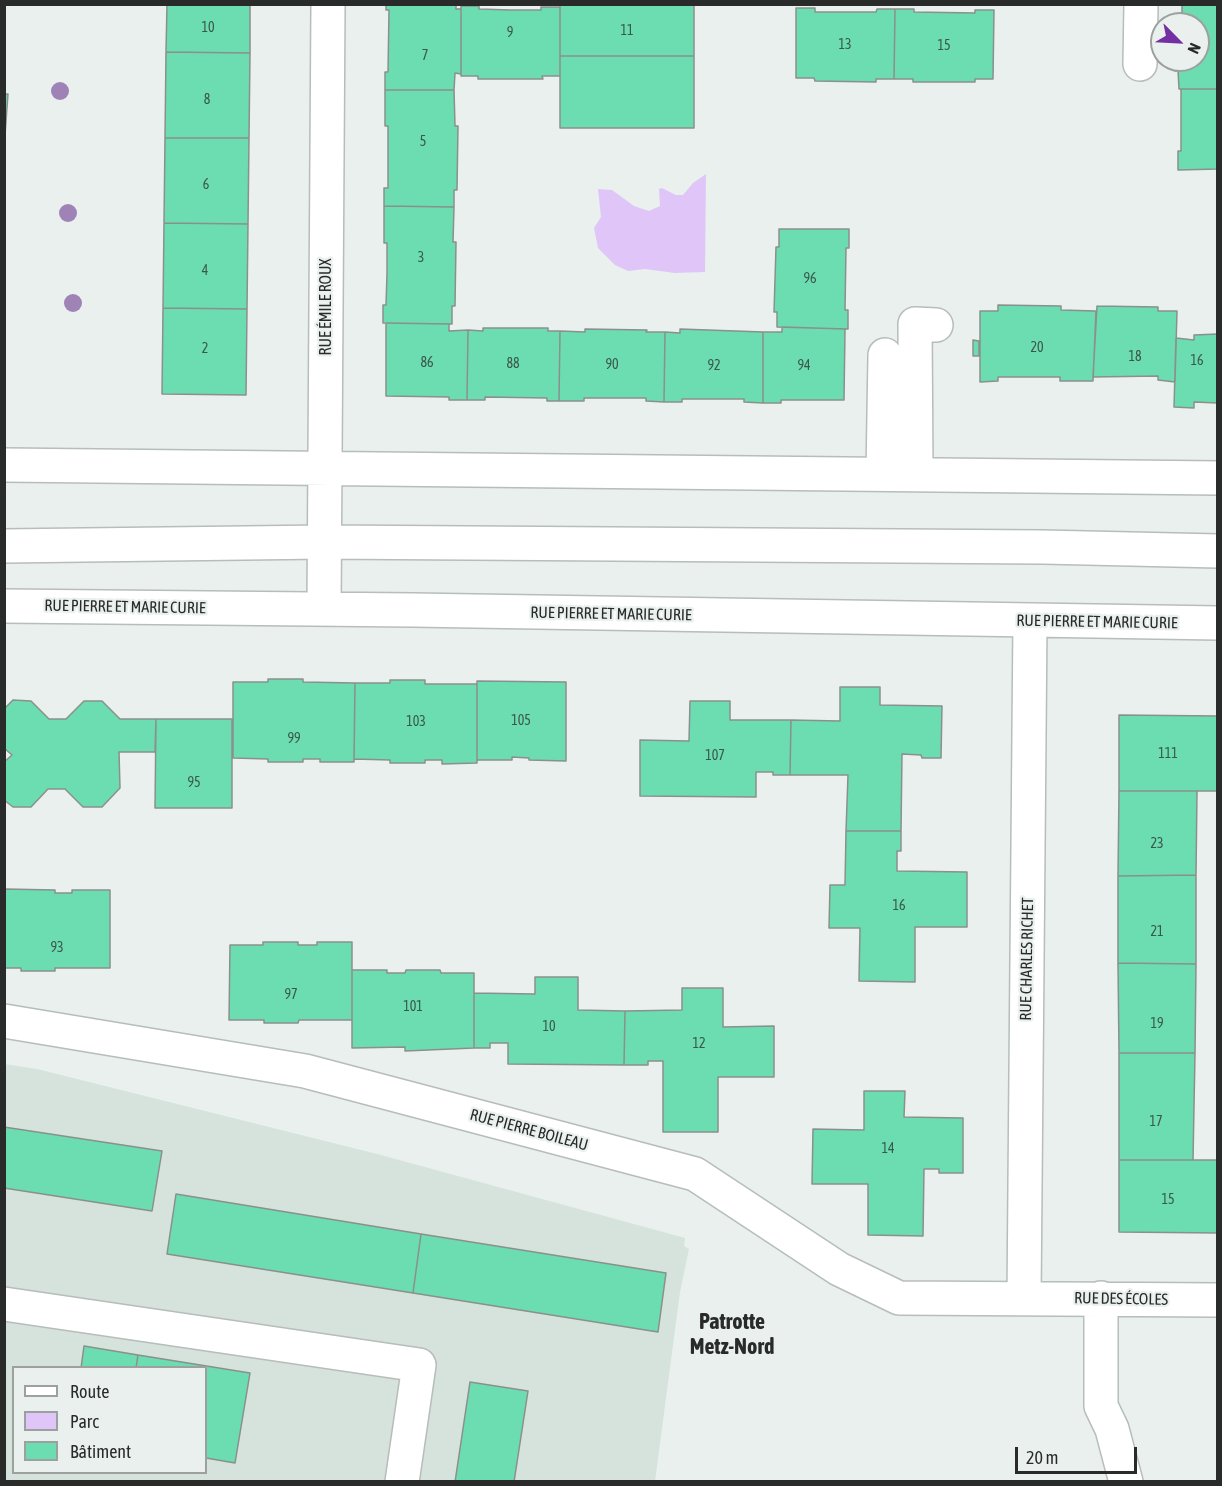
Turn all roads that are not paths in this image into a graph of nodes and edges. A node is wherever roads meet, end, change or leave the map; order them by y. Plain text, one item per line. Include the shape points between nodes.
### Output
1 (328, 4) edge
2 (1141, 4) edge
3 (1140, 64) dead end
4 (936, 325) dead end
5 (885, 355) dead end
6 (4, 465) edge
7 (325, 468) junction
8 (883, 474) junction
9 (916, 474) junction
10 (1218, 478) edge
11 (325, 542) junction
12 (4, 546) edge
13 (1218, 551) edge
14 (4, 606) edge
15 (324, 609) junction
16 (1030, 621) junction
17 (1218, 623) edge
18 (4, 1021) edge
19 (1024, 1298) junction
20 (1101, 1298) junction
21 (1218, 1300) edge
22 (4, 1304) edge
23 (402, 1482) edge
24 (1126, 1482) edge

1 - 7 street, RUE ÉMILE ROUX
2 - 3 street
4 - 9 street via 915,324
5 - 8 street
6 - 7 street
7 - 8 street
7 - 11 street, RUE ÉMILE ROUX
8 - 9 street
9 - 10 street
11 - 12 street
11 - 13 street
11 - 15 street, RUE ÉMILE ROUX
14 - 15 street, RUE PIERRE ET MARIE CURIE
15 - 16 street, RUE PIERRE ET MARIE CURIE
16 - 17 street, RUE PIERRE ET MARIE CURIE
16 - 19 street, RUE CHARLES RICHET
18 - 19 street, RUE PIERRE BOILEAU via 305,1071 694,1174 839,1269 899,1298
19 - 20 street, RUE DES ÉCOLES
20 - 21 street, RUE DES ÉCOLES
20 - 24 street via 1101,1406 1112,1429
22 - 23 street via 419,1365

